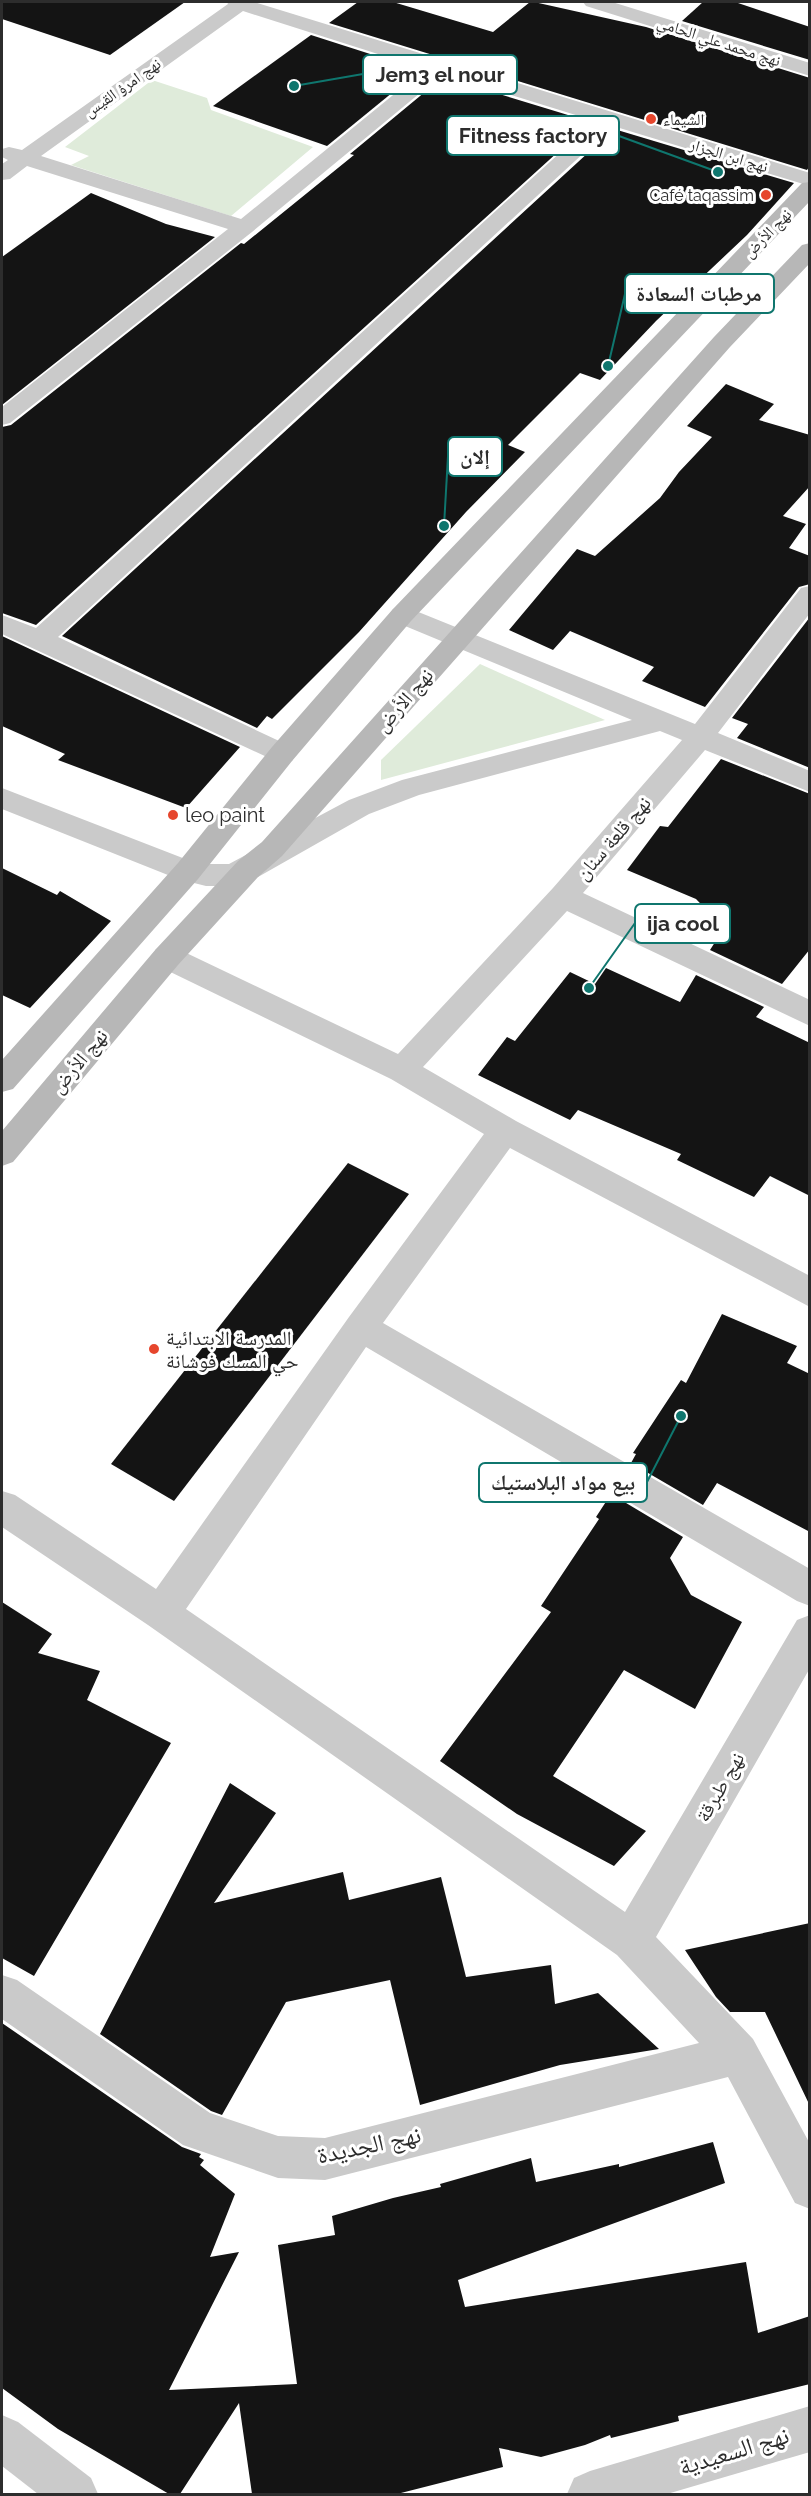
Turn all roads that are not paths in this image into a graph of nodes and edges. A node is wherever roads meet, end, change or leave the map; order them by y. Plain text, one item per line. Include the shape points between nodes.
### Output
1 (240, 2) edge
2 (593, 2) edge
3 (440, 68) junction
4 (810, 70) edge
5 (609, 119) junction
6 (2, 151) edge
7 (22, 158) junction
8 (2, 174) edge
9 (810, 180) edge
10 (810, 188) edge
11 (244, 227) junction
12 (810, 250) edge
13 (2, 418) edge
14 (810, 594) edge
15 (402, 615) junction
16 (2, 624) edge
17 (40, 639) junction
18 (458, 639) junction
19 (664, 721) junction
20 (700, 736) junction
21 (282, 754) junction
22 (810, 782) edge
23 (2, 798) edge
24 (248, 869) junction
25 (188, 872) junction
26 (563, 896) junction
27 (167, 957) junction
28 (810, 1014) edge
29 (402, 1070) junction
30 (2, 1080) edge
31 (505, 1130) junction
32 (2, 1153) edge
33 (810, 1293) edge
34 (361, 1327) junction
35 (2, 1507) edge
36 (810, 1589) edge
37 (161, 1613) junction
38 (810, 1632) edge
39 (631, 1941) junction
40 (2, 1995) edge
41 (738, 2054) junction
42 (810, 2188) edge
43 (810, 2429) edge
44 (2, 2438) edge
45 (72, 2494) edge
46 (590, 2494) edge

1 - 3 street, نهج ابن الجزار
1 - 7 street, نهج امرؤ القيس
2 - 4 street, نهج محمد علي الحامي
3 - 5 street, نهج ابن الجزار
3 - 11 street
5 - 9 street, نهج ابن الجزار
5 - 17 street
6 - 7 street
7 - 8 street, نهج امرؤ القيس
7 - 11 street
10 - 15 street, نهج الأرض
11 - 13 street
12 - 18 street, نهج الأرض via 722,342
14 - 20 street, نهج قلعة سنان
15 - 18 street
15 - 21 street, نهج الأرض
16 - 17 street
17 - 21 street
18 - 19 street
18 - 24 street, نهج الأرض via 272,849
19 - 20 street
19 - 24 street via 412,787 359,807
20 - 22 street
20 - 26 street, نهج قلعة سنان
21 - 25 street, نهج الأرض
23 - 25 street
24 - 25 street via 229,875
24 - 27 street, نهج الأرض
25 - 30 street, نهج الأرض
26 - 28 street
26 - 29 street, نهج قلعة سنان
27 - 29 street
27 - 32 street, نهج الأرض
29 - 31 street
31 - 33 street
31 - 34 street
34 - 36 street
34 - 37 street
35 - 37 street
37 - 39 street
38 - 39 street, نهج طبرقة
39 - 41 street
40 - 41 street, نهج الجديدة via 198,2130 278,2157 325,2159
41 - 42 street
43 - 46 street, نهج السعيدية
44 - 45 street

